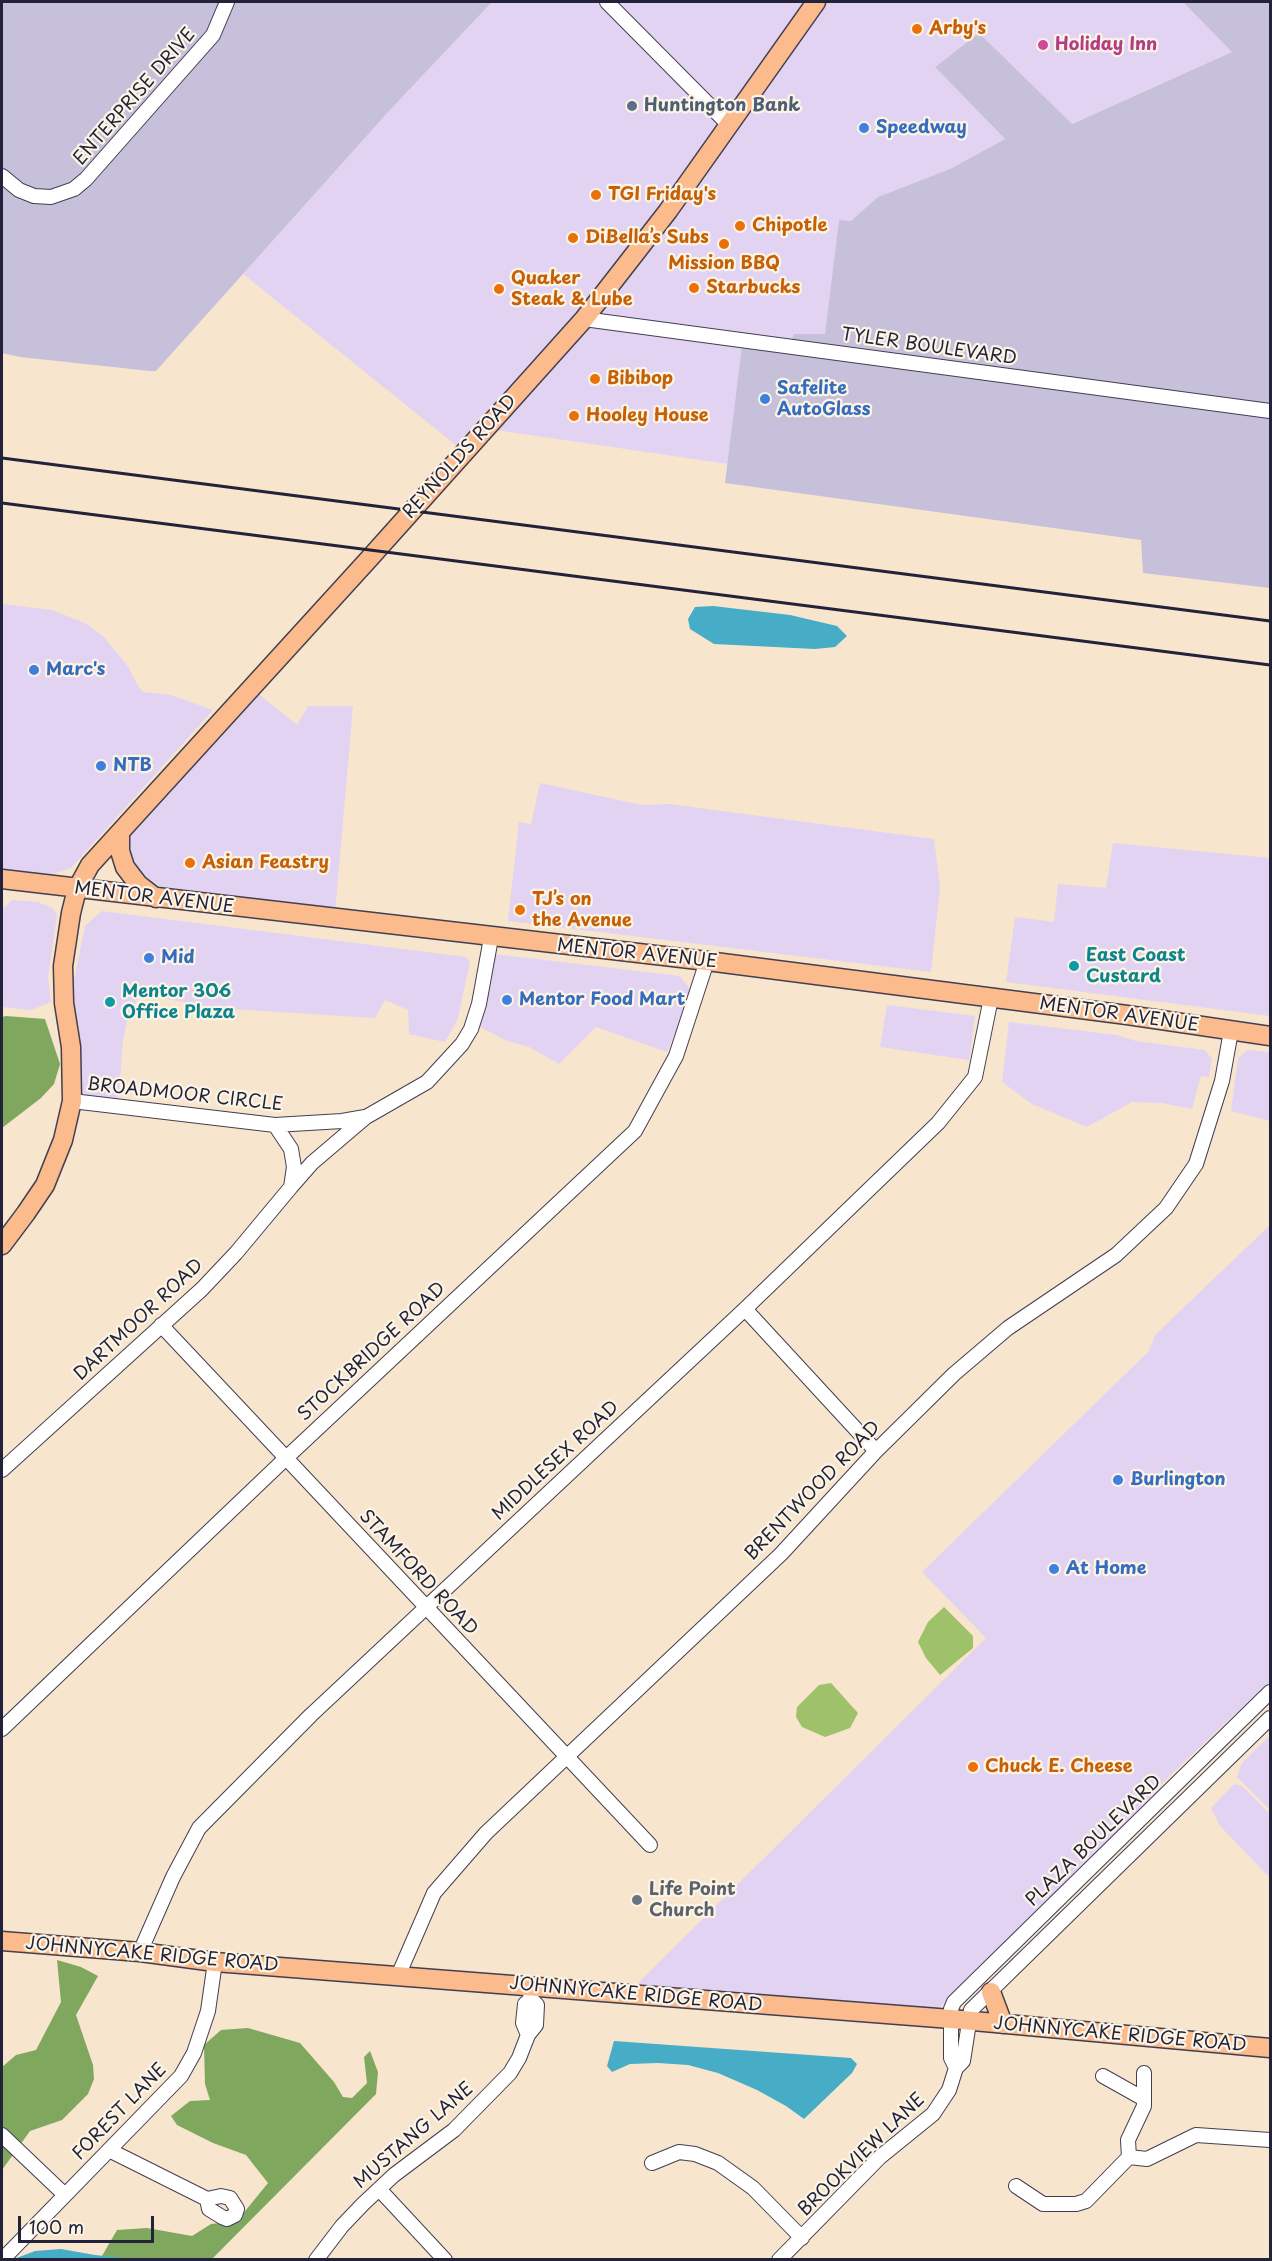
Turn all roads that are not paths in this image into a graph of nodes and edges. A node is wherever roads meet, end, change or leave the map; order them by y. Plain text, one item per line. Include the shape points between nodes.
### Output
1 (227, 2) edge
2 (607, 2) edge
3 (816, 2) edge
4 (729, 124) junction
5 (2, 176) edge
6 (584, 319) junction
7 (1270, 411) edge
8 (120, 833) junction
9 (2, 879) edge
10 (77, 889) junction
11 (156, 898) junction
12 (491, 938) junction
13 (707, 961) junction
14 (991, 999) junction
15 (1231, 1030) junction
16 (1270, 1036) edge
17 (72, 1101) junction
18 (366, 1117) junction
19 (275, 1125) junction
20 (291, 1186) junction
21 (2, 1245) edge
22 (745, 1309) junction
23 (160, 1325) junction
24 (876, 1451) junction
25 (285, 1459) junction
26 (2, 1470) edge
27 (426, 1606) junction
28 (1270, 1692) edge
29 (1270, 1718) edge
30 (2, 1729) edge
31 (565, 1757) junction
32 (650, 1845) dead end
33 (2, 1941) edge
34 (140, 1952) junction
35 (215, 1962) junction
36 (398, 1976) junction
37 (991, 1992) junction
38 (530, 1993) junction
39 (960, 2019) junction
40 (1003, 2024) junction
41 (1270, 2048) edge
42 (1144, 2073) dead end
43 (1103, 2076) dead end
44 (1144, 2099) junction
45 (2, 2134) edge
46 (1270, 2140) edge
47 (109, 2151) junction
48 (1129, 2157) junction
49 (652, 2163) dead end
50 (1016, 2186) dead end
51 (379, 2189) junction
52 (65, 2195) junction
53 (207, 2199) dead end
54 (802, 2238) junction
55 (2, 2259) edge
56 (316, 2259) edge
57 (445, 2259) edge
58 (779, 2259) edge

1 - 5 street, ENTERPRISE DRIVE via 213,35 74,189 51,197 34,196
2 - 4 street
3 - 4 main road, REYNOLDS ROAD
4 - 6 main road, REYNOLDS ROAD
6 - 7 street, TYLER BOULEVARD
6 - 8 main road, REYNOLDS ROAD
8 - 10 main road, REYNOLDS ROAD via 90,865
8 - 11 main road via 125,867
9 - 10 main road, MENTOR AVENUE
10 - 11 main road, MENTOR AVENUE
10 - 17 main road, REYNOLDS ROAD via 62,977 71,1047
11 - 12 main road, MENTOR AVENUE
12 - 13 main road, MENTOR AVENUE
12 - 18 street, DARTMOOR ROAD via 479,1004 462,1044 427,1082
13 - 14 main road, MENTOR AVENUE
13 - 25 street, STOCKBRIDGE ROAD via 676,1056 635,1131
14 - 15 main road, MENTOR AVENUE
14 - 22 street, MIDDLESEX ROAD via 975,1077 968,1086 938,1123
15 - 16 main road, MENTOR AVENUE
15 - 24 street, BRENTWOOD ROAD via 1222,1081 1196,1164 1166,1208 1116,1255 1008,1328 954,1374
17 - 19 street, BROADMOOR CIRCLE
17 - 21 main road, REYNOLDS ROAD via 63,1140 45,1185
18 - 19 street, BROADMOOR CIRCLE
18 - 20 street, DARTMOOR ROAD
19 - 20 street via 291,1149
20 - 23 street, DARTMOOR ROAD via 208,1282
22 - 24 street
22 - 27 street, MIDDLESEX ROAD
23 - 25 street, STAMFORD ROAD
23 - 26 street, DARTMOOR ROAD
24 - 31 street, BRENTWOOD ROAD via 781,1554
25 - 27 street, STAMFORD ROAD
25 - 30 street, STOCKBRIDGE ROAD
27 - 31 street, STAMFORD ROAD
27 - 34 street, MIDDLESEX ROAD via 200,1828
28 - 39 street, PLAZA BOULEVARD via 954,2002 951,2009
29 - 37 street, PLAZA BOULEVARD
31 - 32 street, STAMFORD ROAD
31 - 36 street, BRENTWOOD ROAD via 486,1833 434,1893
33 - 34 main road, JOHNNYCAKE RIDGE ROAD
34 - 35 main road, JOHNNYCAKE RIDGE ROAD
35 - 36 main road, JOHNNYCAKE RIDGE ROAD
35 - 47 street, FOREST LANE via 208,2011 194,2053 181,2076
36 - 38 main road, JOHNNYCAKE RIDGE ROAD
37 - 39 street, PLAZA BOULEVARD
37 - 40 main road
38 - 39 main road, JOHNNYCAKE RIDGE ROAD
38 - 51 street, MUSTANG LANE via 537,2005 536,2025 510,2073 454,2130
39 - 40 main road, JOHNNYCAKE RIDGE ROAD
39 - 54 street, BROOKVIEW LANE via 951,2058 956,2068 949,2090 933,2114 880,2157
40 - 41 main road, JOHNNYCAKE RIDGE ROAD
42 - 44 street
43 - 44 street
44 - 48 street via 1128,2140
45 - 52 street
46 - 48 street via 1196,2135 1147,2159
47 - 52 street, FOREST LANE
47 - 53 street
48 - 50 street via 1086,2201 1076,2204 1043,2204
49 - 54 street via 679,2152 718,2163 753,2188
51 - 56 street, MUSTANG LANE
51 - 57 street
52 - 55 street, FOREST LANE
54 - 58 street, BROOKVIEW LANE

